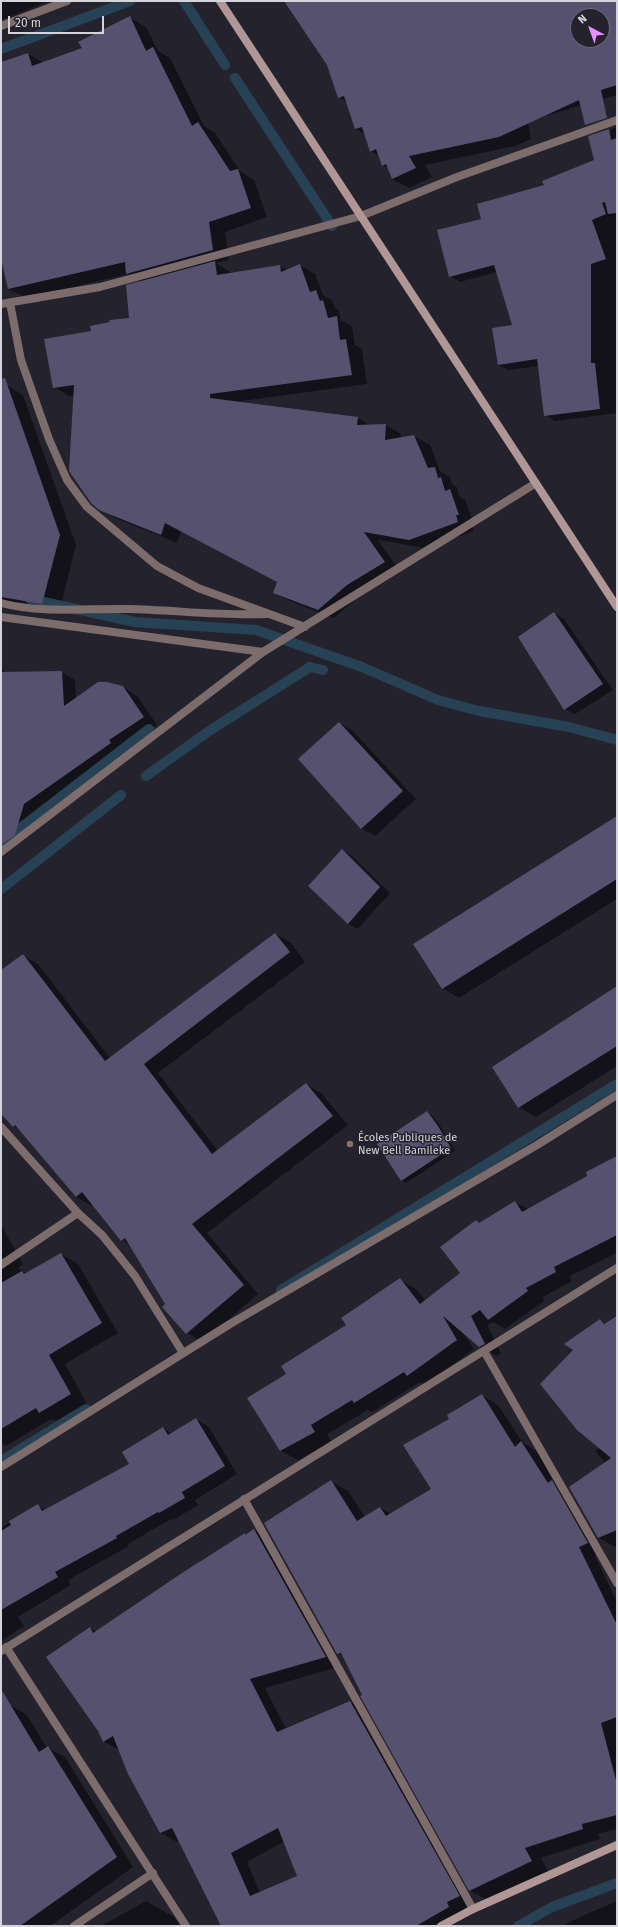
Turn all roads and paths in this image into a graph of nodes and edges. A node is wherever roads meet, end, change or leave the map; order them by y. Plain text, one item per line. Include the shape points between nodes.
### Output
1 (67, 1) edge
2 (220, 1) edge
3 (1, 26) edge
4 (617, 120) edge
5 (361, 216) junction
6 (10, 303) junction
7 (1, 304) edge
8 (536, 483) junction
9 (1, 603) edge
10 (617, 607) edge
11 (271, 614) junction
12 (1, 617) edge
13 (305, 627) junction
14 (263, 652) junction
15 (1, 852) edge
16 (617, 1095) edge
17 (1, 1126) edge
18 (78, 1213) junction
19 (1, 1265) edge
20 (617, 1268) edge
21 (484, 1351) junction
22 (183, 1353) junction
23 (1, 1467) edge
24 (244, 1499) junction
25 (617, 1583) edge
26 (4, 1649) edge
27 (616, 1848) edge
28 (152, 1873) junction
29 (473, 1909) junction
30 (74, 1926) edge
31 (186, 1926) edge
32 (440, 1926) edge

1 - 3 street
2 - 5 street
4 - 5 street
5 - 6 street via 100,287
5 - 8 street
6 - 7 street
6 - 11 street via 21,360 49,439 67,480 87,507 157,566 198,588
8 - 10 street
8 - 13 street
9 - 11 street via 22,609 43,610 127,609 236,616
11 - 13 street
12 - 14 street
13 - 14 street
14 - 15 street
16 - 22 street via 524,1153
17 - 18 street
18 - 19 street
18 - 22 street via 102,1235 135,1276
20 - 21 street
21 - 24 street
21 - 25 street
22 - 23 street
24 - 26 street
24 - 29 street
26 - 28 street
27 - 29 street
28 - 30 street
28 - 31 street
29 - 32 street

